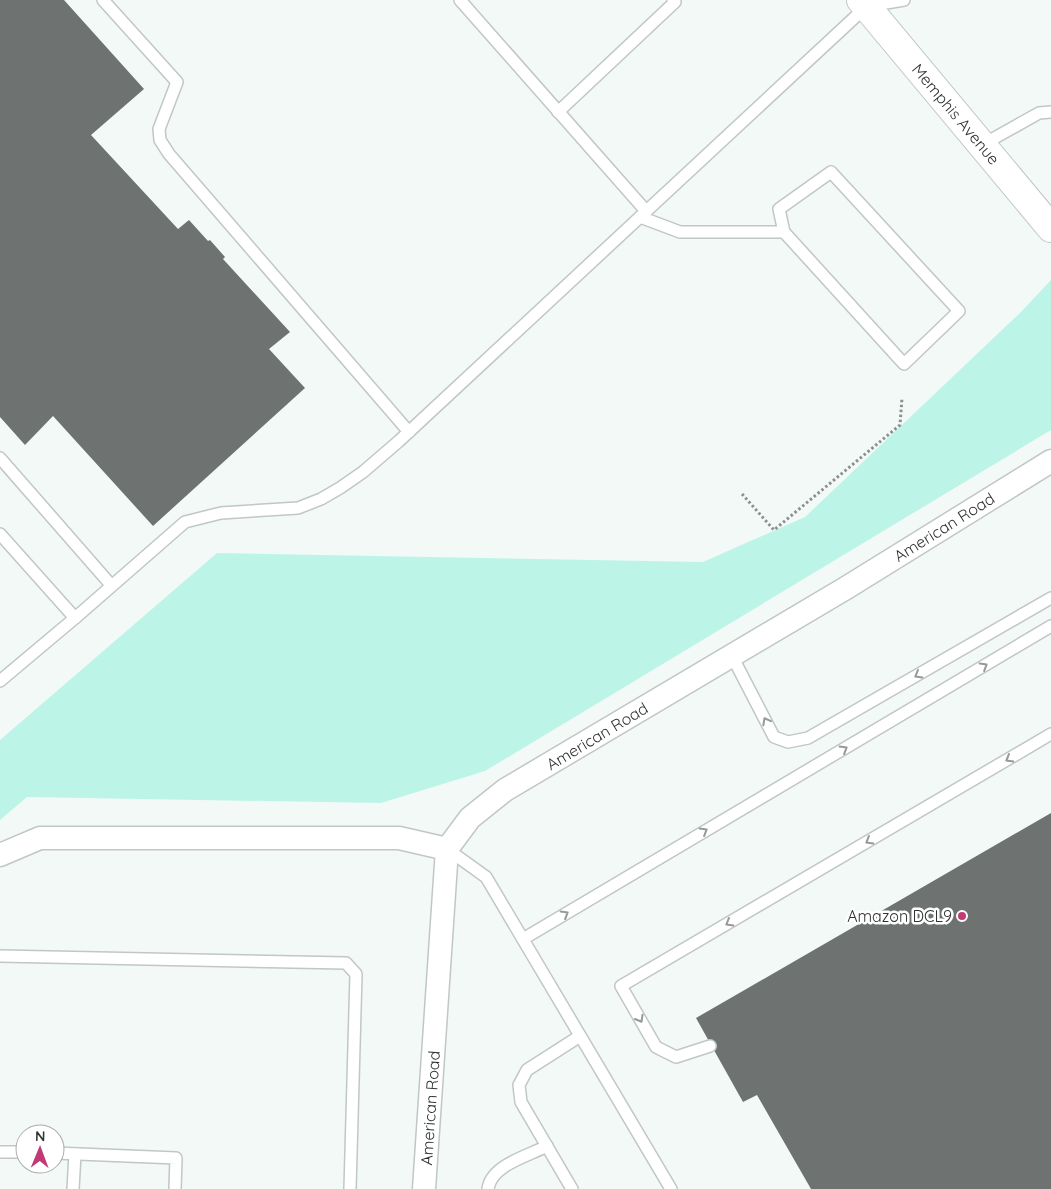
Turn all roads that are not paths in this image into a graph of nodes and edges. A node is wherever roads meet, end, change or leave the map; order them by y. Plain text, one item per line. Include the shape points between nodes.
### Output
1 (102, 0) edge
2 (460, 0) edge
3 (673, 0) edge
4 (904, 0) edge
5 (866, 2) edge
6 (558, 112) junction
7 (1051, 112) edge
8 (982, 145) junction
9 (643, 214) junction
10 (1051, 228) edge
11 (784, 232) junction
12 (409, 432) junction
13 (0, 458) edge
14 (1051, 460) edge
15 (0, 534) edge
16 (111, 585) junction
17 (1051, 598) edge
18 (75, 618) junction
19 (1051, 626) edge
20 (732, 656) junction
21 (0, 681) edge
22 (1051, 734) edge
23 (447, 849) junction
24 (0, 855) edge
25 (523, 939) junction
26 (0, 956) edge
27 (580, 1036) junction
28 (710, 1046) dead end
29 (547, 1146) junction
30 (0, 1152) edge
31 (15, 1152) edge
32 (65, 1154) edge
33 (75, 1154) junction
34 (73, 1189) edge
35 (174, 1189) edge
36 (350, 1189) edge
37 (424, 1189) edge
38 (488, 1189) edge
39 (572, 1189) edge
40 (671, 1189) edge

1 - 12 lane via 177,82 160,129 160,140 169,154
2 - 6 lane
3 - 6 lane via 675,2
4 - 5 lane
5 - 8 main road, Memphis Avenue
5 - 9 lane
6 - 9 lane
7 - 8 lane via 1038,113
8 - 10 main road, Memphis Avenue
9 - 11 lane via 680,232
9 - 12 lane
11 - 11 lane via 904,364 959,311 831,172 779,209
12 - 16 lane via 363,472 321,499 298,508 212,514 185,522
13 - 16 lane
14 - 20 street, American Road
15 - 18 lane
16 - 18 lane
17 -> 20 lane via 808,738 788,742 774,737
18 - 21 lane
25 -> 19 lane
20 - 23 street, American Road via 505,790 470,818
22 -> 28 lane via 621,986 656,1046 676,1057
23 - 24 street via 399,838 40,838
23 - 25 lane via 486,877
23 - 37 street, American Road
25 - 27 lane
26 - 36 lane via 346,964 352,967 356,974
27 - 29 lane via 527,1070 519,1085 521,1102
27 - 40 lane
29 - 38 lane via 495,1172 489,1180
29 - 39 lane
30 - 31 lane
32 - 33 lane
33 - 34 lane
33 - 35 lane via 176,1158

